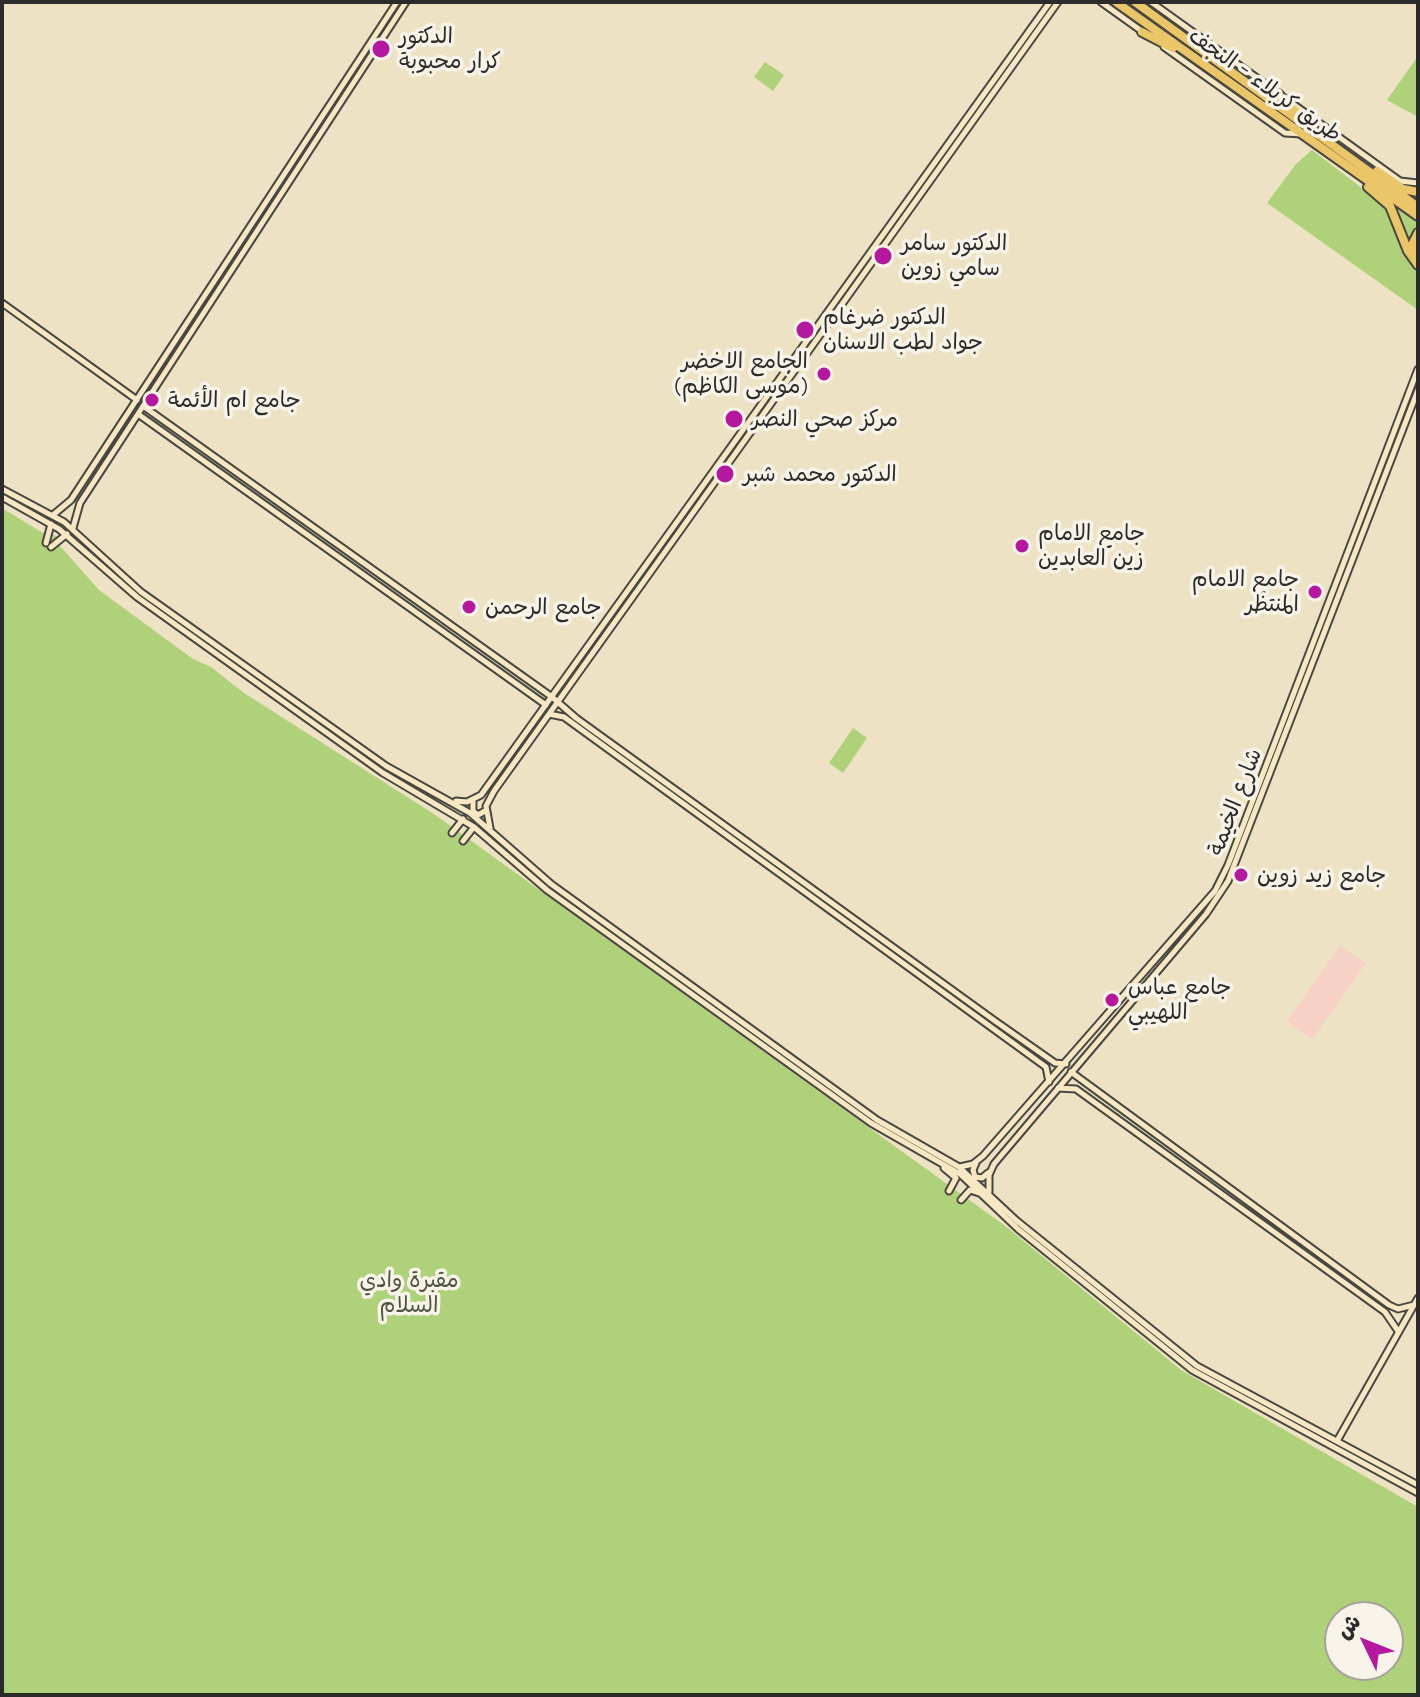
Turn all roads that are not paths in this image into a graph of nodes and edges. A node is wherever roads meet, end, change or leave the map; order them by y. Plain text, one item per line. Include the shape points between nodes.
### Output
1 (397, 2) edge
2 (406, 2) edge
3 (1050, 2) edge
4 (1058, 2) edge
5 (1101, 2) edge
6 (1116, 2) edge
7 (1135, 2) edge
8 (1151, 2) edge
9 (1142, 32) junction
10 (1023, 45) junction
11 (1201, 63) junction
12 (354, 67) junction
13 (360, 72) junction
14 (345, 82) junction
15 (351, 87) junction
16 (1278, 94) junction
17 (1313, 130) junction
18 (1302, 134) junction
19 (1331, 149) junction
20 (1418, 183) edge
21 (1418, 192) edge
22 (1394, 195) junction
23 (1418, 207) edge
24 (1418, 216) edge
25 (1418, 233) edge
26 (1418, 257) edge
27 (1418, 265) edge
28 (209, 289) junction
29 (216, 293) junction
30 (2, 303) edge
31 (198, 307) junction
32 (204, 311) junction
33 (1418, 369) edge
34 (1418, 390) edge
35 (137, 400) junction
36 (143, 406) junction
37 (138, 414) junction
38 (185, 436) junction
39 (1381, 441) dead end
40 (179, 444) junction
41 (1389, 444) junction
42 (1384, 459) junction
43 (1391, 462) junction
44 (1375, 481) junction
45 (1382, 484) junction
46 (3, 490) edge
47 (2, 497) edge
48 (63, 510) junction
49 (53, 515) junction
50 (74, 517) junction
51 (51, 523) junction
52 (73, 529) junction
53 (67, 534) junction
54 (107, 562) junction
55 (367, 565) junction
56 (102, 567) junction
57 (361, 573) junction
58 (115, 575) junction
59 (380, 575) junction
60 (374, 583) junction
61 (1308, 635) dead end
62 (1315, 638) junction
63 (1299, 681) junction
64 (1301, 694) junction
65 (555, 699) junction
66 (546, 705) junction
67 (1288, 709) junction
68 (549, 714) junction
69 (1290, 723) junction
70 (420, 788) junction
71 (441, 795) junction
72 (474, 800) junction
73 (486, 809) junction
74 (463, 819) junction
75 (474, 827) junction
76 (490, 829) junction
77 (452, 833) dead end
78 (463, 841) dead end
79 (521, 858) junction
80 (515, 863) junction
81 (530, 872) junction
82 (796, 881) junction
83 (813, 894) junction
84 (1164, 951) junction
85 (1168, 959) junction
86 (1142, 977) junction
87 (1149, 981) junction
88 (1119, 1016) junction
89 (1126, 1021) dead end
90 (1055, 1063) junction
91 (1066, 1064) junction
92 (1048, 1069) junction
93 (1071, 1072) junction
94 (1048, 1084) junction
95 (1087, 1085) junction
96 (1057, 1088) junction
97 (1081, 1093) junction
98 (977, 1162) junction
99 (941, 1163) junction
100 (959, 1167) junction
101 (990, 1171) junction
102 (1226, 1186) junction
103 (949, 1191) dead end
104 (1220, 1193) junction
105 (987, 1195) junction
106 (961, 1200) dead end
107 (1246, 1201) junction
108 (1241, 1209) junction
109 (1039, 1243) junction
110 (1418, 1298) edge
111 (1389, 1305) junction
112 (1414, 1305) junction
113 (1385, 1312) junction
114 (1398, 1331) junction
115 (1337, 1441) junction
116 (1404, 1481) junction
117 (1417, 1489) edge

1 - 12 street
2 - 13 street
3 - 10 street
4 - 10 street
5 - 9 street
6 - 11 highway, طريق کربلاء - النجف
7 - 17 highway
8 - 16 street
9 - 11 highway
9 - 18 street via 1285,133
10 - 65 street
11 - 18 highway, طريق کربلاء - النجف
12 - 13 street
12 - 14 street
13 - 15 street
14 - 15 street
14 - 28 street
15 - 29 street
16 - 17 highway
16 - 20 street via 1400,181
17 - 19 highway
18 - 19 highway, طريق کربلاء - النجف
19 - 21 highway
19 - 22 highway
19 - 27 highway via 1390,206
22 - 23 highway
22 - 24 highway
25 - 26 highway via 1413,246
28 - 29 street
28 - 31 street
29 - 32 street
30 - 35 street
31 - 32 street
31 - 35 street
32 - 36 street
33 - 41 street, شارع الخيمة
34 - 43 street, شارع الخيمة
35 - 48 street
36 - 37 street
36 - 38 street
37 - 40 street
37 - 50 street
38 - 40 street
38 - 55 street
39 - 41 street
40 - 57 street
41 - 42 street, شارع الخيمة
42 - 43 street
42 - 44 street, شارع الخيمة
43 - 45 street, شارع الخيمة
44 - 45 street
44 - 62 street, شارع الخيمة
45 - 64 street, شارع الخيمة
46 - 49 street
47 - 51 street
48 - 49 street
48 - 50 street via 65,521
49 - 52 street
50 - 52 street
51 - 53 street
51 - 53 street via 49,545
52 - 54 street
53 - 56 street
54 - 56 street
54 - 58 street
55 - 57 street
55 - 59 street
56 - 58 street
57 - 60 street
58 - 70 street
59 - 60 street
59 - 65 street
60 - 66 street
61 - 62 street
62 - 63 street, شارع الخيمة
63 - 64 street via 1296,692
63 - 67 street, شارع الخيمة
64 - 69 street, شارع الخيمة
65 - 66 street
65 - 68 street
65 - 82 street
66 - 72 street
67 - 69 street via 1293,710
67 - 84 street, شارع الخيمة via 1215,891
68 - 73 street
68 - 82 street via 564,717
69 - 85 street, شارع الخيمة via 1228,881
70 - 71 street
70 - 74 street
71 - 72 street
71 - 76 street
72 - 73 street via 475,813
73 - 76 street
74 - 75 street
74 - 77 street
75 - 78 street
75 - 80 street
76 - 79 street
79 - 80 street
79 - 81 street
80 - 81 street
81 - 99 street via 871,1123
81 - 100 street via 877,1120
82 - 83 street
83 - 90 street
83 - 92 street
84 - 85 street
84 - 86 street, شارع الخيمة
85 - 87 street, شارع الخيمة
86 - 87 street
86 - 91 street, شارع الخيمة
87 - 88 street, شارع الخيمة
88 - 89 street
88 - 93 street, شارع الخيمة
90 - 91 street
90 - 92 street
91 - 94 street, شارع الخيمة
92 - 94 street
93 - 95 street
93 - 96 street, شارع الخيمة
94 - 98 street, شارع الخيمة
95 - 97 street
95 - 102 street
96 - 97 street via 1070,1086
96 - 101 street, شارع الخيمة
97 - 104 street
98 - 100 street
98 - 101 street via 975,1177
99 - 103 street via 956,1178
99 - 105 street
100 - 105 street
101 - 105 street
102 - 104 street via 1227,1192
102 - 107 street
104 - 108 street
105 - 106 street via 971,1190
105 - 109 street
107 - 108 street
107 - 111 street
108 - 113 street
109 - 115 street via 1197,1366
109 - 116 street via 1192,1370
110 - 112 street
111 - 112 street
111 - 113 street
112 - 114 street
113 - 114 street
114 - 115 street
115 - 116 street
116 - 117 street

